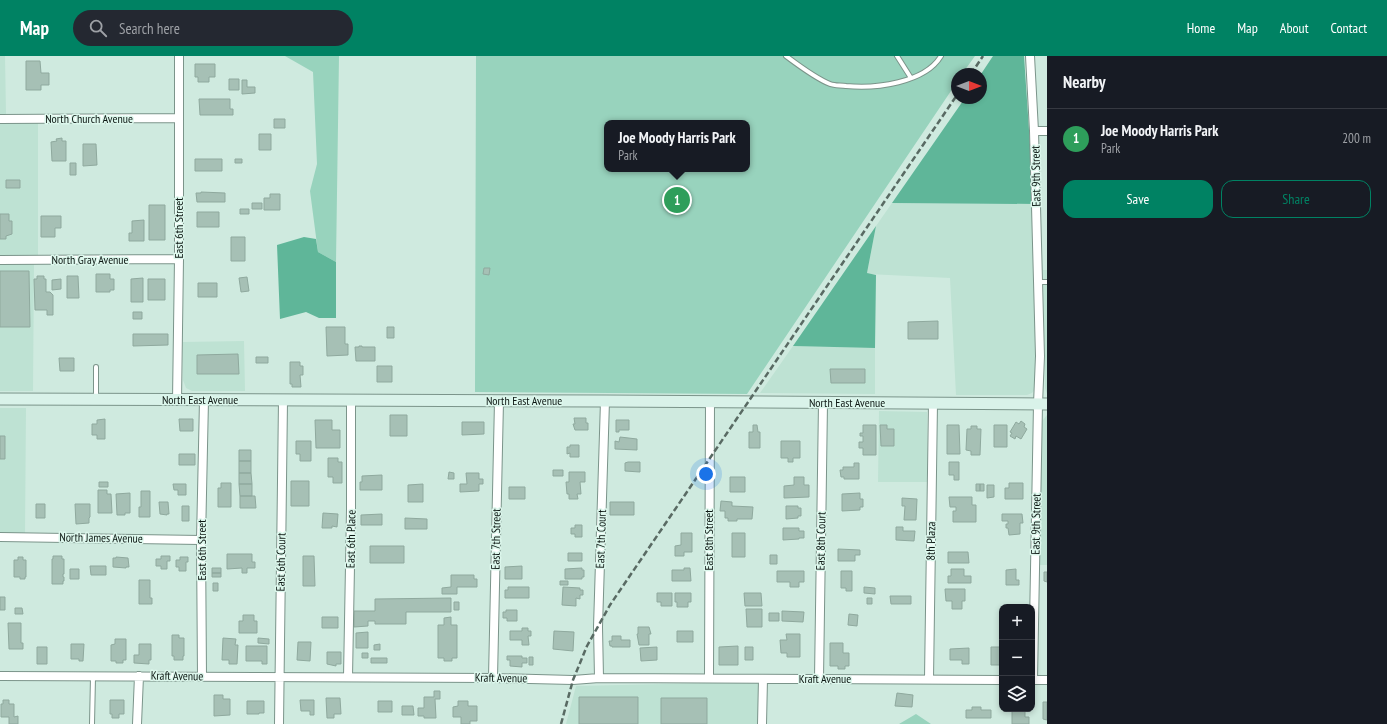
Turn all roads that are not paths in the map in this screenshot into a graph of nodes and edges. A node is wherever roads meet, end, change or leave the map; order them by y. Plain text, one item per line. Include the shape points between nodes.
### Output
1 (179, 56) edge
2 (786, 56) edge
3 (897, 56) edge
4 (941, 56) edge
5 (1030, 56) edge
6 (911, 78) junction
7 (179, 118) junction
8 (0, 119) edge
9 (1034, 131) junction
10 (1047, 131) edge
11 (179, 259) junction
12 (0, 260) edge
13 (1038, 282) junction
14 (1047, 282) edge
15 (96, 367) dead end
16 (0, 399) edge
17 (96, 399) junction
18 (177, 400) junction
19 (204, 400) junction
20 (283, 400) junction
21 (351, 400) junction
22 (499, 401) junction
23 (605, 401) junction
24 (710, 402) junction
25 (823, 403) junction
26 (933, 403) junction
27 (1042, 404) edge
28 (0, 537) edge
29 (201, 540) junction
30 (0, 676) edge
31 (93, 676) junction
32 (139, 676) junction
33 (1033, 676) edge
34 (202, 677) junction
35 (280, 677) junction
36 (348, 677) junction
37 (493, 678) junction
38 (599, 678) junction
39 (709, 678) junction
40 (763, 679) junction
41 (819, 679) junction
42 (929, 679) junction
43 (999, 680) edge
44 (1035, 680) edge
45 (1047, 680) edge
46 (92, 724) edge
47 (137, 724) edge
48 (279, 724) edge
49 (762, 724) edge

1 - 7 street, East 6th Street
2 - 6 lane via 831,84 854,87 881,86
3 - 6 lane
4 - 6 lane via 924,73
5 - 9 street, East 9th Street
7 - 8 street, North Church Avenue
7 - 11 street, East 6th Street
9 - 10 street
9 - 13 street, East 9th Street
11 - 12 street, North Gray Avenue
11 - 18 street, East 6th Street
13 - 14 lane
13 - 27 street, East 9th Street
15 - 17 lane
16 - 17 main road, North East Avenue
17 - 18 main road, North East Avenue
18 - 19 main road, North East Avenue
19 - 20 main road, North East Avenue
19 - 29 street, East 6th Street
20 - 21 main road, North East Avenue
20 - 35 street, East 6th Court
21 - 22 main road, North East Avenue
21 - 36 street, East 6th Place
22 - 23 main road, North East Avenue
22 - 37 street, East 7th Street
23 - 24 main road, North East Avenue
23 - 38 street, East 7th Court via 598,627
24 - 25 main road, North East Avenue
24 - 39 street, East 8th Street
25 - 26 main road, North East Avenue
25 - 41 street, East 8th Court
26 - 27 main road, North East Avenue
26 - 42 street, 8th Plaza
27 - 33 street, East 9th Street
28 - 29 street, North James Avenue
29 - 34 street, East 6th Street
30 - 31 street, Kraft Avenue
31 - 32 street, Kraft Avenue
31 - 46 lane
32 - 34 street, Kraft Avenue
32 - 47 street
34 - 35 street, Kraft Avenue
35 - 36 street, Kraft Avenue
35 - 48 street, East 6th Court
36 - 37 street, Kraft Avenue
37 - 38 street, Kraft Avenue
38 - 39 street, Kraft Avenue
39 - 40 street, Kraft Avenue
40 - 41 street, Kraft Avenue
40 - 49 street
41 - 42 street, Kraft Avenue
42 - 43 street, Kraft Avenue
44 - 45 street

